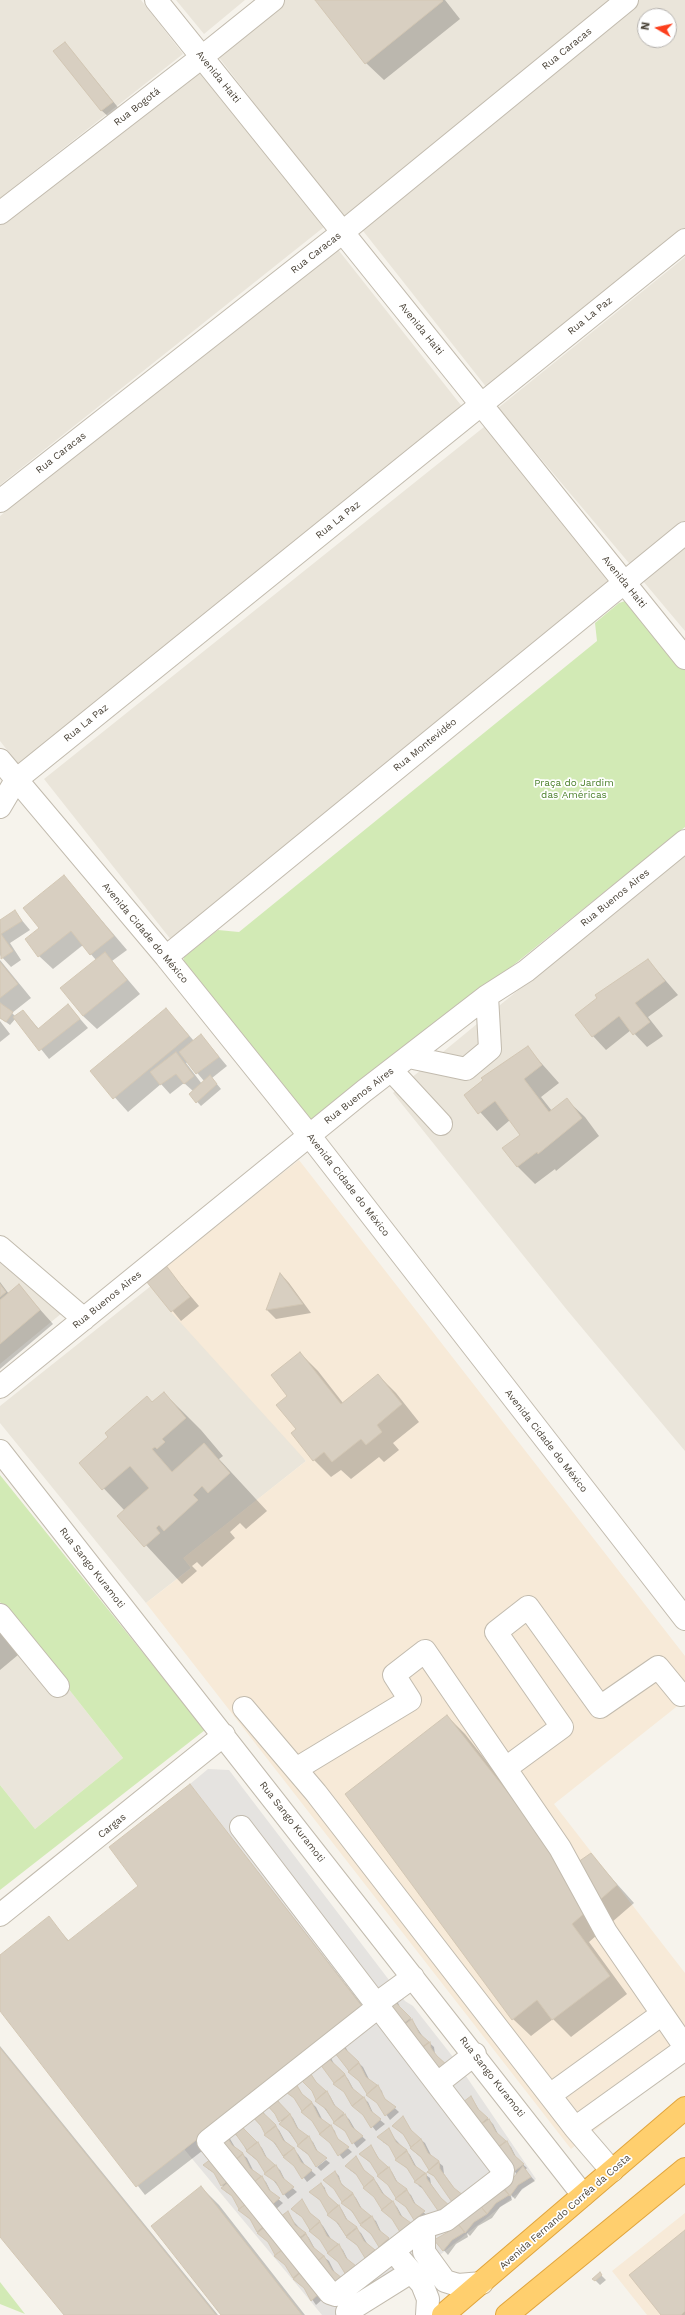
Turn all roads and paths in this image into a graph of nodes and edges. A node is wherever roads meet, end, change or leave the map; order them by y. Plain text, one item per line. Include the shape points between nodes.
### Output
1 (156, 0) edge
2 (273, 0) edge
3 (626, 0) edge
4 (202, 57) junction
5 (0, 213) edge
6 (343, 232) junction
7 (685, 240) edge
8 (481, 404) junction
9 (0, 501) edge
10 (685, 533) edge
11 (624, 582) junction
12 (685, 658) edge
13 (0, 760) edge
14 (16, 780) junction
15 (0, 807) edge
16 (685, 841) edge
17 (166, 957) junction
18 (487, 996) junction
19 (409, 1058) junction
20 (392, 1071) junction
21 (441, 1124) dead end
22 (309, 1135) junction
23 (0, 1247) edge
24 (84, 1319) junction
25 (0, 1387) edge
26 (0, 1450) edge
27 (0, 1615) edge
28 (685, 1619) edge
29 (58, 1686) dead end
30 (682, 1695) dead end
31 (244, 1708) dead end
32 (224, 1735) junction
33 (506, 1768) junction
34 (296, 1769) junction
35 (241, 1827) dead end
36 (0, 1915) edge
37 (413, 1977) junction
38 (377, 2006) junction
39 (662, 2014) junction
40 (685, 2048) edge
41 (474, 2054) junction
42 (438, 2083) junction
43 (550, 2095) junction
44 (685, 2108) edge
45 (575, 2128) junction
46 (685, 2169) edge
47 (612, 2171) junction
48 (583, 2195) junction
49 (424, 2227) junction
50 (394, 2251) junction
51 (411, 2272) junction
52 (482, 2284) junction
53 (347, 2312) dead end
54 (427, 2315) edge
55 (443, 2315) edge
56 (507, 2315) edge

1 - 4 street, Avenida Haiti
2 - 4 street, Rua Bogotá
3 - 6 street, Rua Caracas
4 - 5 street, Rua Bogotá
4 - 6 street, Avenida Haiti
6 - 8 street, Avenida Haiti
6 - 9 street, Rua Caracas
7 - 8 street, Rua La Paz
8 - 11 street, Avenida Haiti
8 - 14 street, Rua La Paz
10 - 11 street, Rua Montevidéo
11 - 12 street, Avenida Haiti
11 - 17 street, Rua Montevidéo
13 - 14 street, Avenida Cidade do México
14 - 15 street, Rua La Paz
14 - 17 street, Avenida Cidade do México
16 - 18 street, Rua Buenos Aires via 526,971
17 - 22 street, Avenida Cidade do México
18 - 19 street, Rua Buenos Aires
18 - 19 street via 490,1049 466,1069
19 - 20 street, Rua Buenos Aires
20 - 21 street
20 - 22 street, Rua Buenos Aires
22 - 24 street, Rua Buenos Aires
22 - 28 street, Avenida Cidade do México
23 - 24 street
24 - 25 street, Rua Buenos Aires
26 - 32 street, Rua Sango Kuramoti
27 - 29 street
30 - 33 street via 658,1667 600,1707 528,1607 496,1632 562,1727
31 - 34 street
32 - 36 street, Cargas
32 - 37 street, Rua Sango Kuramoti
33 - 34 street via 425,1651 394,1676 410,1700
33 - 39 street via 560,1848 606,1932
34 - 43 street
35 - 38 street
37 - 38 street
37 - 41 street, Rua Sango Kuramoti
38 - 42 street
38 - 50 street via 208,2141 330,2293 338,2295
39 - 40 street
39 - 43 street
40 - 45 street
41 - 42 street
41 - 48 street, Rua Sango Kuramoti
42 - 49 street via 503,2173 502,2177 446,2220
43 - 45 street
44 - 47 highway, Avenida Fernando Corrêa da Costa
45 - 47 street
46 - 56 highway
47 - 48 highway, Avenida Fernando Corrêa da Costa
48 - 52 highway, Avenida Fernando Corrêa da Costa
49 - 50 street
49 - 52 street via 424,2252 445,2280 458,2285
50 - 51 street
51 - 53 street
51 - 54 street via 422,2284 428,2299
52 - 55 highway, Avenida Fernando Corrêa da Costa

